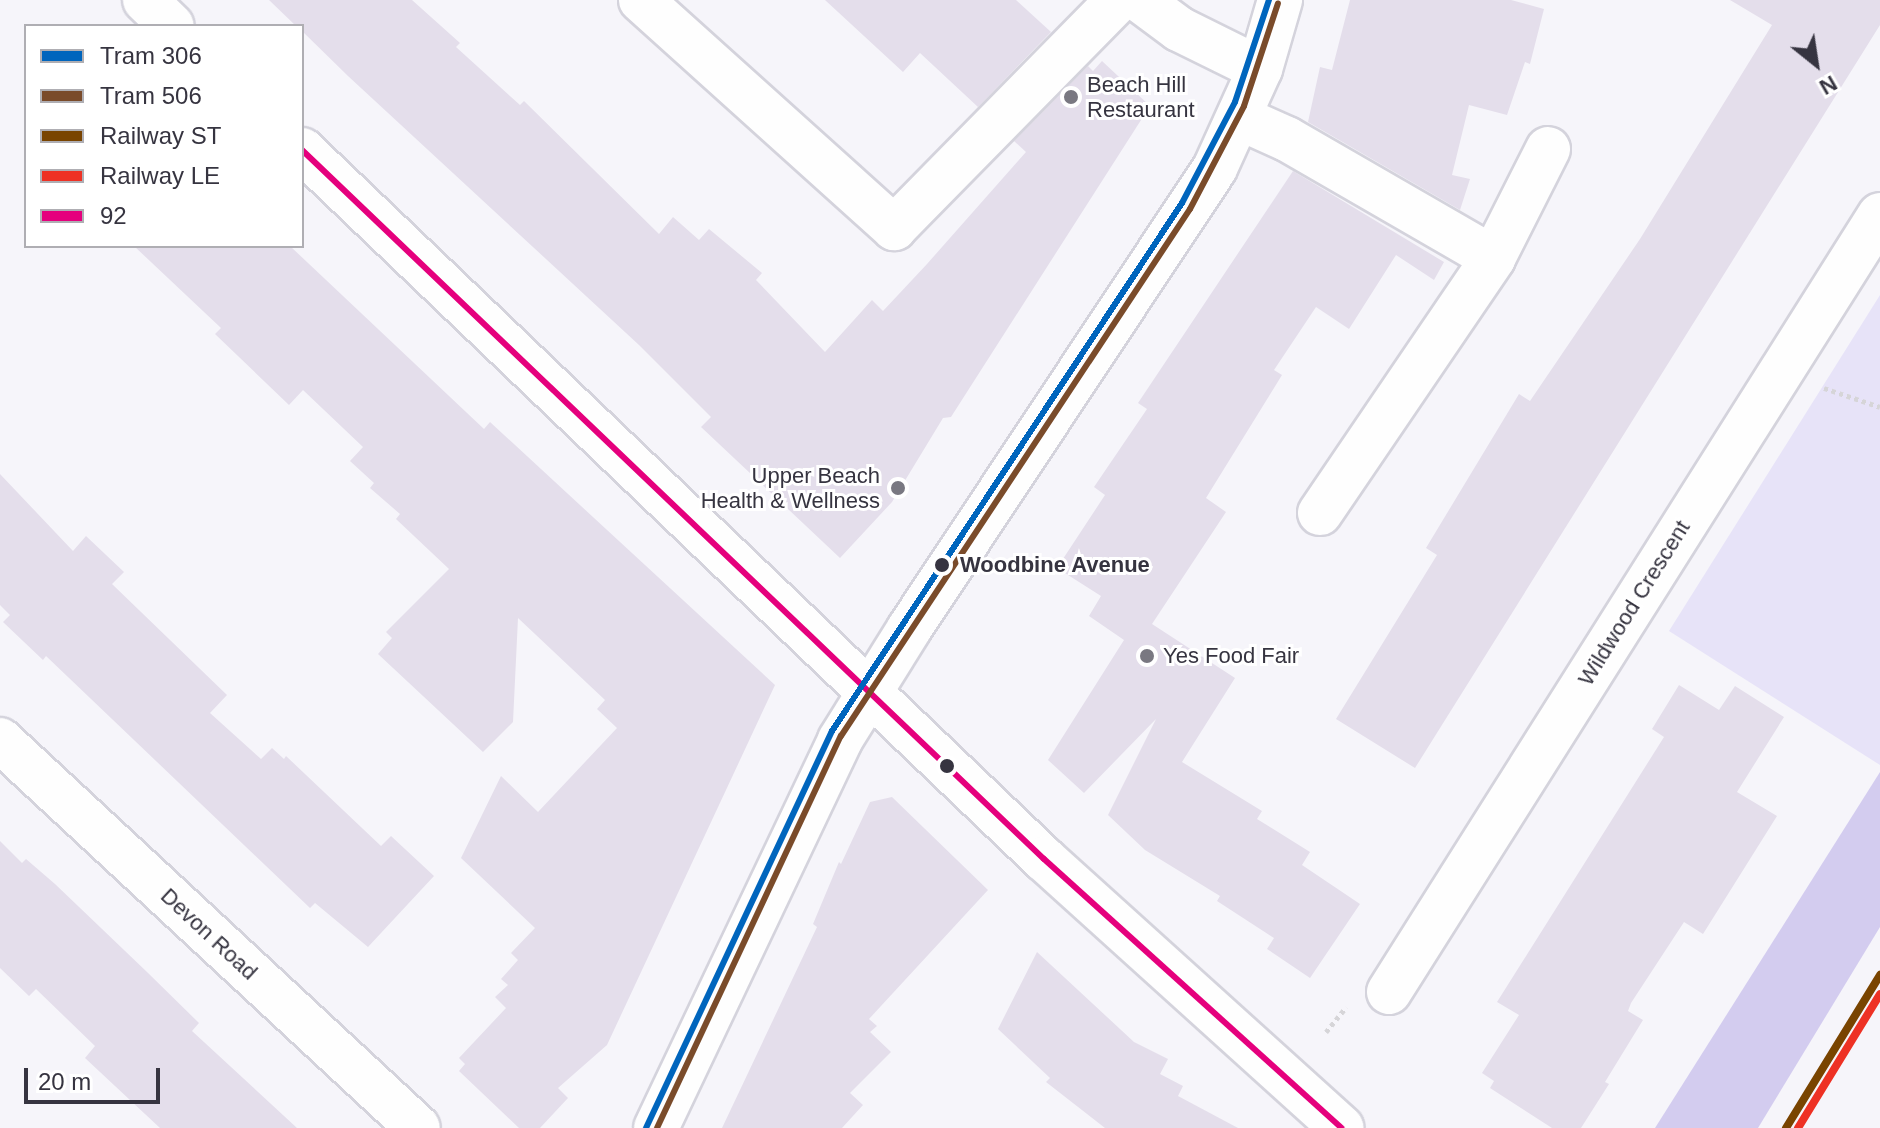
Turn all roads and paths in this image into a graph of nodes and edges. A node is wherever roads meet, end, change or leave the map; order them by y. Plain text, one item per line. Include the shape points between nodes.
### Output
1 (145, 0) edge
2 (641, 0) edge
3 (1118, 0) edge
4 (1140, 0) edge
5 (1280, 0) edge
6 (170, 24) edge
7 (1260, 69) junction
8 (1240, 118) junction
9 (1548, 149) dead end
10 (304, 152) edge
11 (1880, 215) edge
12 (1493, 258) junction
13 (1783, 368) junction
14 (1880, 407) edge
15 (1320, 513) dead end
16 (870, 691) junction
17 (0, 740) edge
18 (1389, 992) dead end
19 (1346, 1007) dead end
20 (1326, 1032) dead end
21 (418, 1128) edge
22 (656, 1128) edge
23 (1342, 1128) edge

1 - 6 main road
2 - 3 main road via 894,228
4 - 7 main road via 1179,29
5 - 7 main road
7 - 8 main road
8 - 12 main road via 1287,139
8 - 16 main road via 1178,226
9 - 12 main road
10 - 16 main road
11 - 13 main road, Wildwood Crescent
12 - 15 main road
13 - 14 path via 1840,396
13 - 18 main road, Wildwood Crescent
16 - 22 main road via 807,806
16 - 23 main road via 1044,859
17 - 21 main road, Devon Road
19 - 20 path

